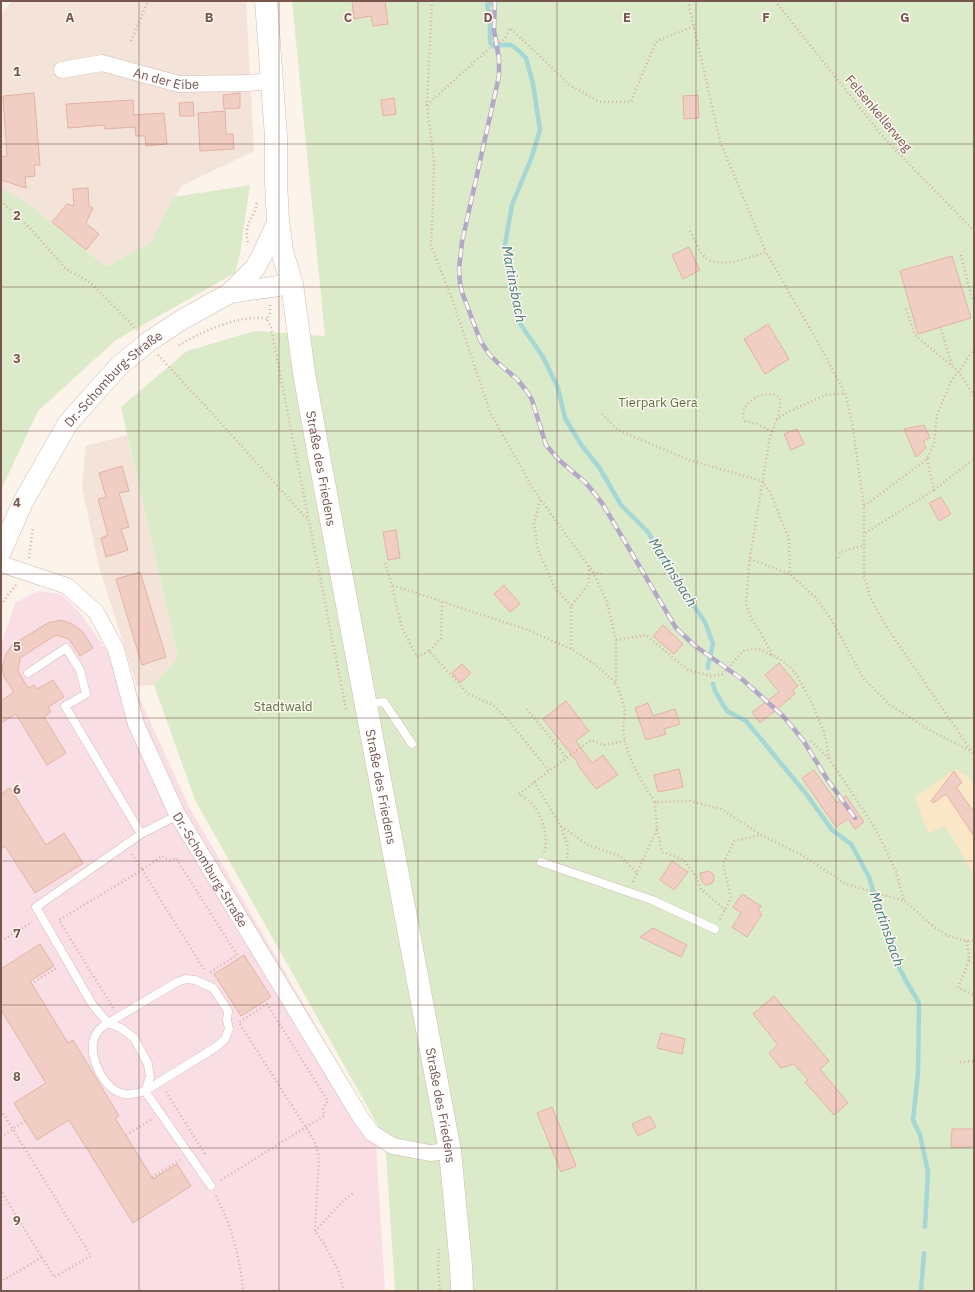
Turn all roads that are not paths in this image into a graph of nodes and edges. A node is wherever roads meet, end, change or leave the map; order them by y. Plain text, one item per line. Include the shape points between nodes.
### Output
1 (266, 1) edge
2 (62, 70) dead end
3 (271, 80) junction
4 (276, 137) junction
5 (278, 221) junction
6 (292, 284) junction
7 (230, 293) junction
8 (1, 552) edge
9 (1, 564) edge
10 (28, 673) dead end
11 (366, 704) junction
12 (412, 744) dead end
13 (177, 814) junction
14 (141, 834) junction
15 (541, 862) road end
16 (714, 928) road end
17 (108, 1023) junction
18 (145, 1091) junction
19 (450, 1151) junction
20 (211, 1186) road end
21 (462, 1291) edge

1 - 3 main road, Straße des Friedens
2 - 3 street, An der Eibe via 102,64 179,84
3 - 4 main road, Straße des Friedens
4 - 5 main road, Straße des Friedens
4 - 6 main road, Straße des Friedens via 288,182 295,249
5 - 6 main road, Straße des Friedens via 282,251
5 - 7 street via 255,268
6 - 7 street, Dr.-Schomburg-Straße
6 - 11 main road, Straße des Friedens via 306,381
7 - 8 street, Dr.-Schomburg-Straße via 183,319 153,349 119,366 68,423 23,502
9 - 13 street, Dr.-Schomburg-Straße via 67,586 96,612 116,649 136,724
10 - 14 lane via 66,648 80,670 86,694 65,706
11 - 12 lane via 384,702
11 - 19 main road, Straße des Friedens
13 - 14 lane
13 - 19 street, Dr.-Schomburg-Straße via 372,1133 393,1146 430,1153
14 - 17 lane via 36,907 92,1004
15 - 16 lane via 652,900
17 - 18 lane via 121,1028 134,1038 148,1064 150,1077
17 - 18 lane via 99,1029 92,1048 101,1075 114,1090 123,1094
17 - 18 lane via 186,979 196,980 212,988 228,1011 229,1029 225,1039 216,1048
18 - 20 lane
19 - 21 main road, Straße des Friedens

